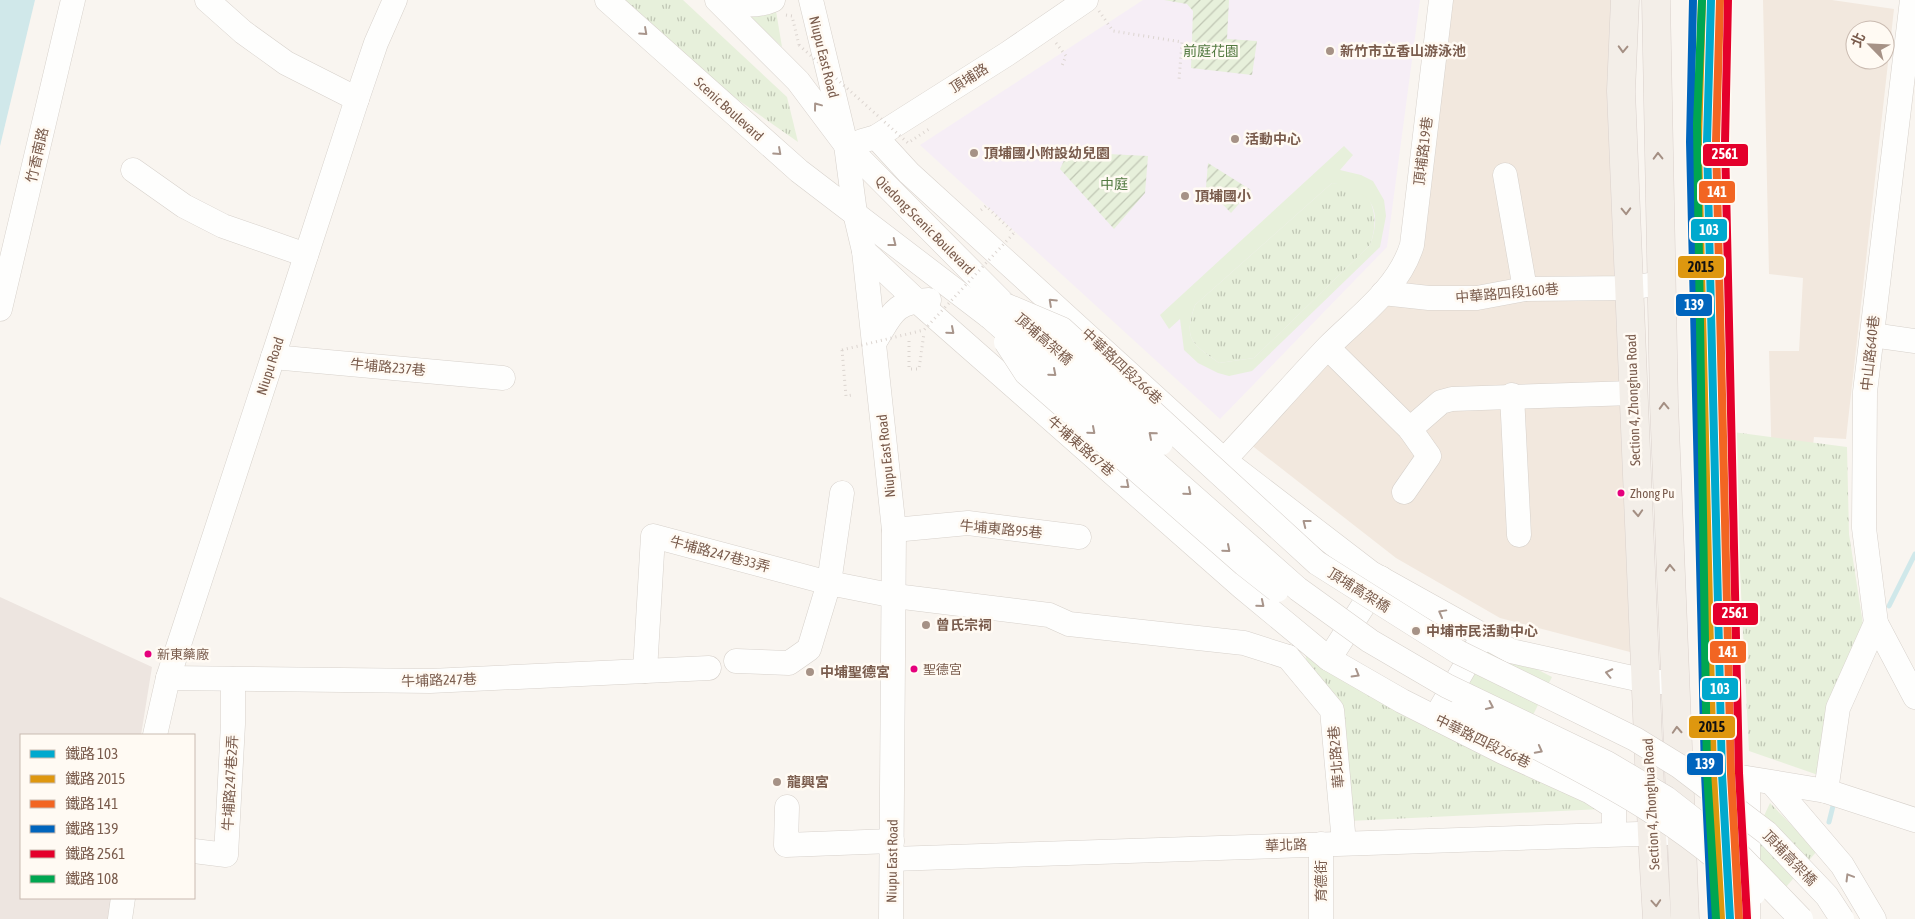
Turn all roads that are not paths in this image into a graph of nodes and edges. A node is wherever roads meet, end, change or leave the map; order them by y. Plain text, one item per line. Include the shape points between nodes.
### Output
1 (73, 0) edge
2 (207, 0) edge
3 (395, 0) edge
4 (607, 0) edge
5 (718, 0) edge
6 (811, 0) edge
7 (1441, 0) edge
8 (1625, 0) edge
9 (1656, 0) edge
10 (1912, 0) edge
11 (1091, 3) edge
12 (780, 7) edge
13 (357, 99) junction
14 (876, 137) junction
15 (846, 145) junction
16 (133, 170) dead end
17 (1505, 175) dead end
18 (855, 213) junction
19 (864, 251) junction
20 (306, 255) junction
21 (1661, 283) junction
22 (1630, 288) junction
23 (1525, 289) junction
24 (1383, 293) junction
25 (917, 301) junction
26 (989, 308) junction
27 (0, 309) edge
28 (1872, 335) junction
29 (1915, 341) edge
30 (874, 343) junction
31 (1328, 348) junction
32 (273, 357) junction
33 (503, 378) dead end
34 (1632, 393) junction
35 (1512, 395) junction
36 (1410, 429) junction
37 (1224, 460) junction
38 (1404, 492) dead end
39 (842, 493) dead end
40 (894, 530) junction
41 (1519, 535) dead end
42 (1079, 537) dead end
43 (1381, 578) junction
44 (829, 583) junction
45 (895, 596) junction
46 (1876, 623) junction
47 (1301, 636) junction
48 (1483, 636) junction
49 (1288, 657) junction
50 (1329, 659) junction
51 (736, 661) dead end
52 (709, 668) dead end
53 (645, 671) junction
54 (168, 678) junction
55 (233, 679) junction
56 (1646, 681) junction
57 (1675, 683) junction
58 (1915, 698) edge
59 (1435, 718) junction
60 (155, 734) edge
61 (1678, 764) junction
62 (1748, 779) junction
63 (1772, 783) junction
64 (1826, 791) junction
65 (787, 807) dead end
66 (1915, 820) edge
67 (1681, 832) junction
68 (1614, 834) junction
69 (1652, 834) junction
70 (1332, 843) junction
71 (892, 850) junction
72 (195, 851) edge
73 (123, 899) edge
74 (120, 919) edge
75 (891, 919) edge
76 (1320, 919) edge
77 (1657, 919) edge
78 (1685, 919) edge
79 (1748, 919) edge
80 (1778, 919) edge
81 (1800, 919) edge
82 (1826, 919) edge
83 (1842, 919) edge
84 (1874, 919) edge

1 - 27 street, 竹香南路
2 - 13 street via 243,32 286,63
3 - 13 street, Niupu Road
4 -> 18 street, Scenic Boulevard via 799,171
5 - 12 street
15 -> 5 street via 798,81
6 - 15 street, Niupu East Road
7 - 24 street, 頂埔路19巷 via 1412,245 1406,264
8 -> 22 main road, Section 4, Zhonghua Road via 1621,91
21 -> 9 main road, Section 4, Zhonghua Road
10 - 28 street, 中山路640巷
11 - 14 street, 頂埔路 via 1045,28
13 - 20 street, Niupu Road
14 - 15 street, 頂埔路
37 -> 14 street, 中華路四段266巷 via 909,173
15 - 18 street, Niupu East Road
15 - 26 street, Qiedong Scenic Boulevard
16 - 20 street via 184,206 223,226
17 - 23 street
18 - 19 street, Niupu East Road
18 -> 26 street, Qiedong Scenic Boulevard
19 - 25 street, 牛埔東路67巷
19 - 30 street, Niupu East Road
20 - 32 street, Niupu Road
21 - 22 street, 中華路四段160巷
57 -> 21 main road, Section 4, Zhonghua Road
22 - 23 street, 中華路四段160巷
22 - 34 main road, Section 4, Zhonghua Road
23 - 24 street, 中華路四段160巷 via 1476,298 1428,298
24 - 31 street, 頂埔路19巷
25 - 26 street
25 - 30 street via 904,303 893,313
25 -> 47 street, 牛埔東路67巷
26 -> 80 street, 頂埔高架橋, bridge via 1026,373 1296,606 1353,648 1412,684 1606,784 1660,817 1736,874
26 -> 81 street, 頂埔高架橋, bridge via 1298,589 1370,641 1438,681 1607,763 1666,798 1739,855
82 -> 26 street, 頂埔高架橋, bridge via 1761,848 1673,780 1608,743 1499,691 1338,595
26 - 83 street, 頂埔高架橋, bridge via 1062,329 1317,563 1458,652 1635,739 1679,766 1767,833 1827,896
28 - 29 street
28 - 46 street, 中山路640巷 via 1865,392 1864,528
30 - 40 street, Niupu East Road
31 - 36 street
31 - 37 street, 頂埔路19巷
32 - 33 street, 牛埔路237巷
32 - 54 street, Niupu Road
34 - 35 street
34 -> 56 main road, Section 4, Zhonghua Road
35 - 36 street via 1452,398 1441,402
35 - 41 street
36 - 38 street via 1429,456
43 -> 37 street, 中華路四段266巷
39 - 44 street
40 - 42 street, 牛埔東路95巷 via 968,523
40 - 45 street, Niupu East Road
48 -> 43 street, 中華路四段266巷
43 - 50 street
44 - 45 street
44 - 51 street via 809,649 788,663
44 - 53 street, 牛埔路247巷33弄 via 653,536
45 - 49 street via 1049,615 1069,624 1244,643
45 - 71 street, Niupu East Road
46 - 58 street, 中山路640巷
46 - 64 street via 1838,708
47 - 49 street
47 - 50 street, 中華路四段266巷
56 -> 48 street, 中華路四段266巷 via 1511,651
48 - 59 street
49 - 70 street, 華北路2巷 via 1332,710
50 -> 59 street, 中華路四段266巷
52 - 53 street, 牛埔路247巷
53 - 55 street, 牛埔路247巷 via 430,681
54 - 55 street, 牛埔路247巷
54 - 60 street, Niupu Road
55 - 72 street, 牛埔路247巷2弄 via 226,855
56 - 57 street, 中華路四段266巷
56 - 69 main road, Section 4, Zhonghua Road
61 -> 57 main road, Section 4, Zhonghua Road
59 - 68 street, 中華路四段266巷 via 1589,791 1614,807
61 - 62 street
61 - 67 main road, Section 4, Zhonghua Road
62 - 63 street
62 - 79 street
63 - 64 street
84 -> 63 street via 1842,865
64 - 66 street
65 - 71 street, 華北路 via 786,845
67 - 69 street, 華北路
67 - 78 main road, Section 4, Zhonghua Road
68 - 69 street, 華北路
68 - 70 street, 華北路
69 -> 77 main road, Section 4, Zhonghua Road
70 - 71 street, 華北路
70 - 76 street, 育德街
71 - 75 street, Niupu East Road
73 - 74 street

